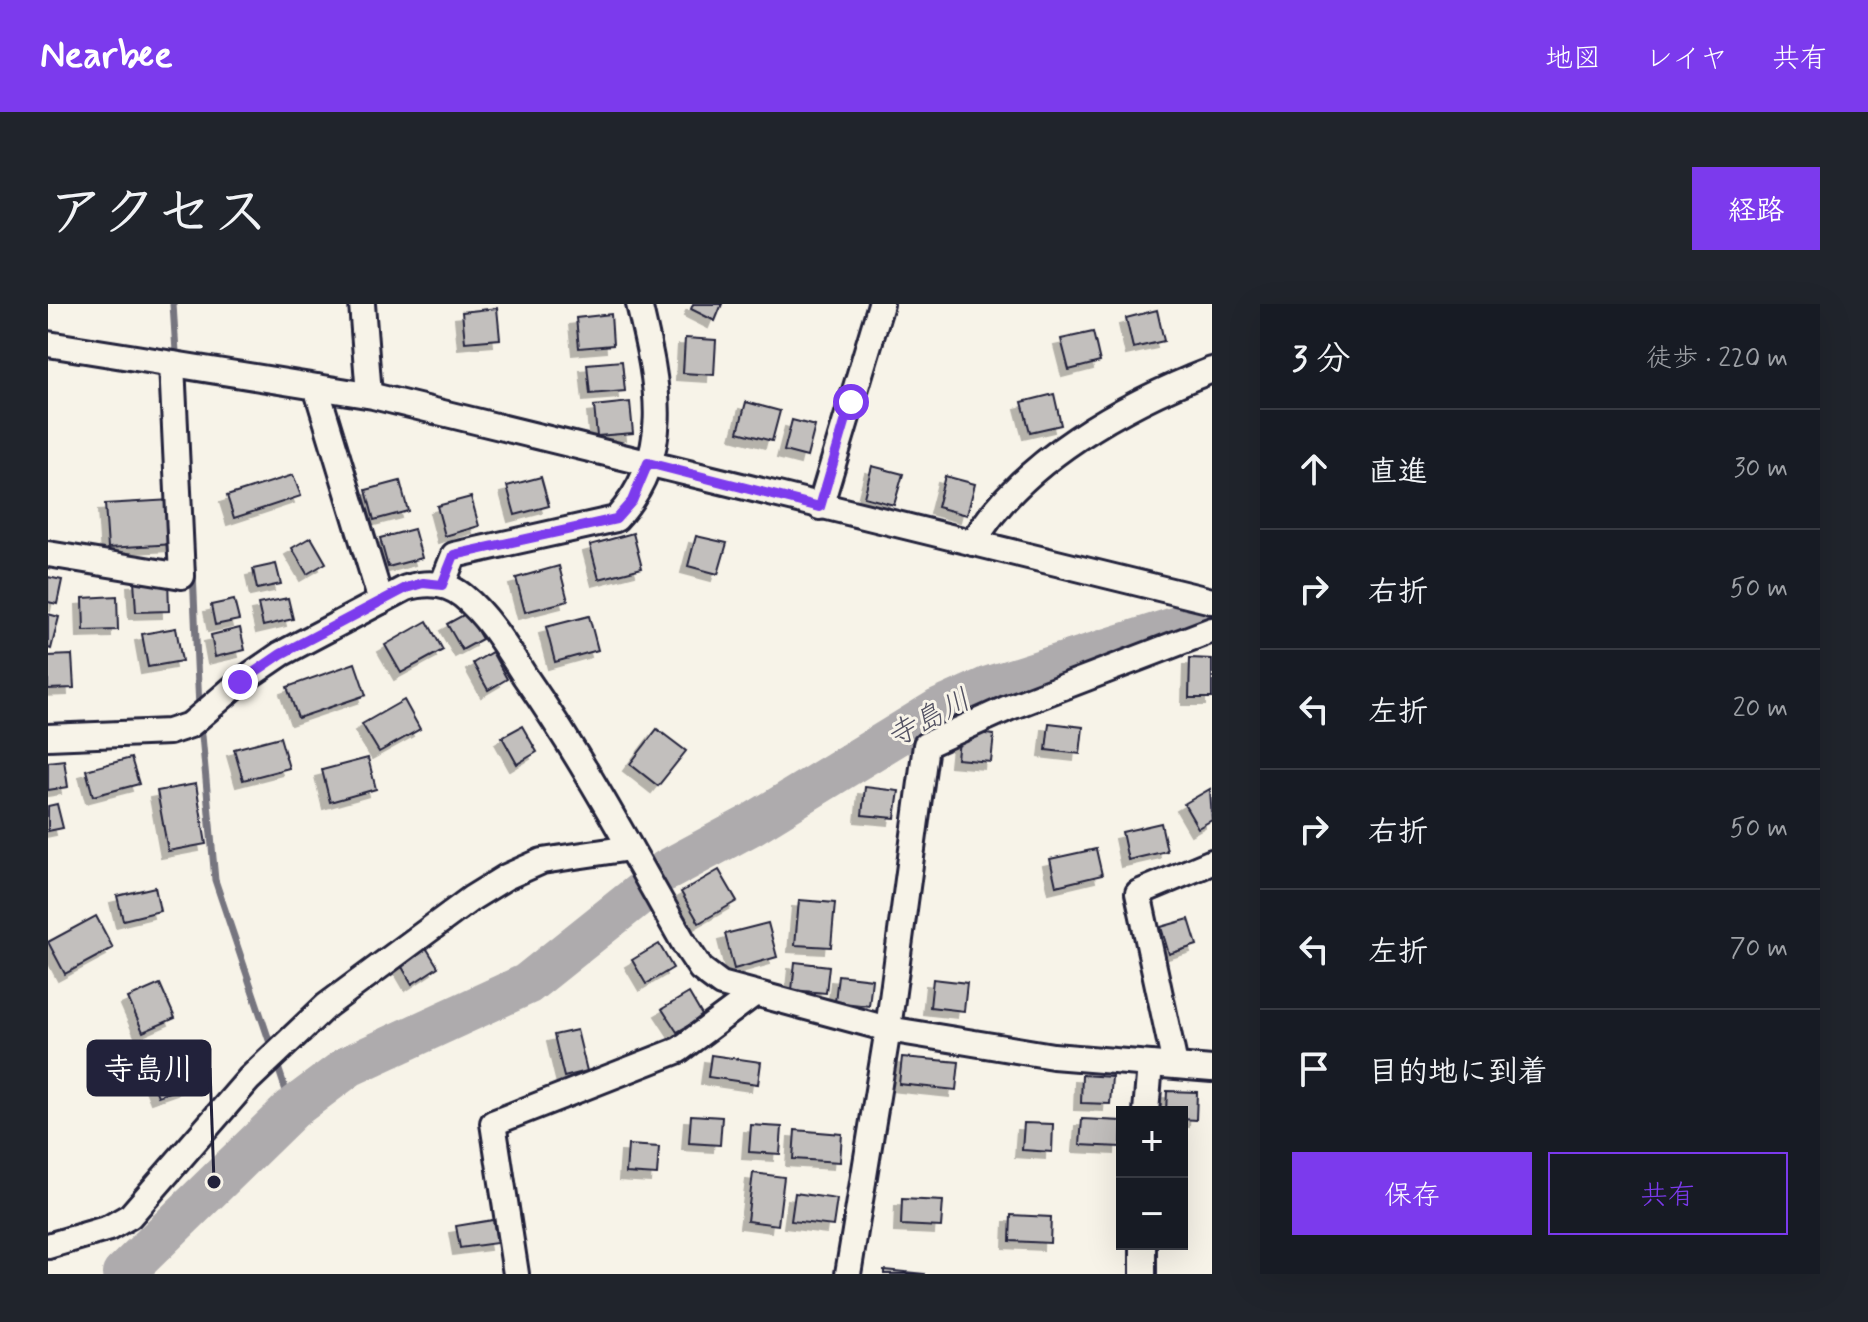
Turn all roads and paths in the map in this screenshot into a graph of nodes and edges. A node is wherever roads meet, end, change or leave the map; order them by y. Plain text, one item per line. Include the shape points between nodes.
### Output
1 (362, 304) edge
2 (639, 304) edge
3 (881, 304) edge
4 (48, 344) edge
5 (172, 364) junction
6 (1212, 370) edge
7 (316, 387) junction
8 (369, 395) junction
9 (648, 463) junction
10 (820, 507) junction
11 (973, 543) junction
12 (48, 554) edge
13 (442, 585) junction
14 (1211, 600) edge
15 (381, 601) junction
16 (1212, 630) edge
17 (48, 737) edge
18 (630, 848) junction
19 (1212, 862) edge
20 (754, 994) junction
21 (888, 1029) junction
22 (1150, 1064) junction
23 (1175, 1065) junction
24 (1212, 1069) edge
25 (1146, 1106) edge
26 (48, 1246) edge
27 (1143, 1250) edge
28 (516, 1274) edge
29 (848, 1274) edge
30 (1143, 1274) edge

1 - 8 street
2 - 9 street via 658,386
3 - 10 street
4 - 5 street
5 - 7 street
5 - 12 street via 182,576
6 - 11 street via 1134,407 1053,456 1009,493
7 - 8 street
7 - 15 street
8 - 9 street
9 - 10 street
9 - 13 street via 632,501 616,519 454,555
10 - 11 street
11 - 14 street
13 - 15 street via 423,583
13 - 18 street via 463,595 499,637 559,726
15 - 17 street via 281,654 190,725 169,732
16 - 21 street via 926,745
18 - 20 street via 701,969 721,984
18 - 26 street via 542,861 506,877 326,1006 249,1079 130,1216 109,1228
19 - 23 street via 1138,893
20 - 21 street
20 - 28 street via 679,1050 493,1123
21 - 22 street via 1053,1056
21 - 29 street
22 - 23 street
22 - 25 street
23 - 24 street
27 - 30 street

